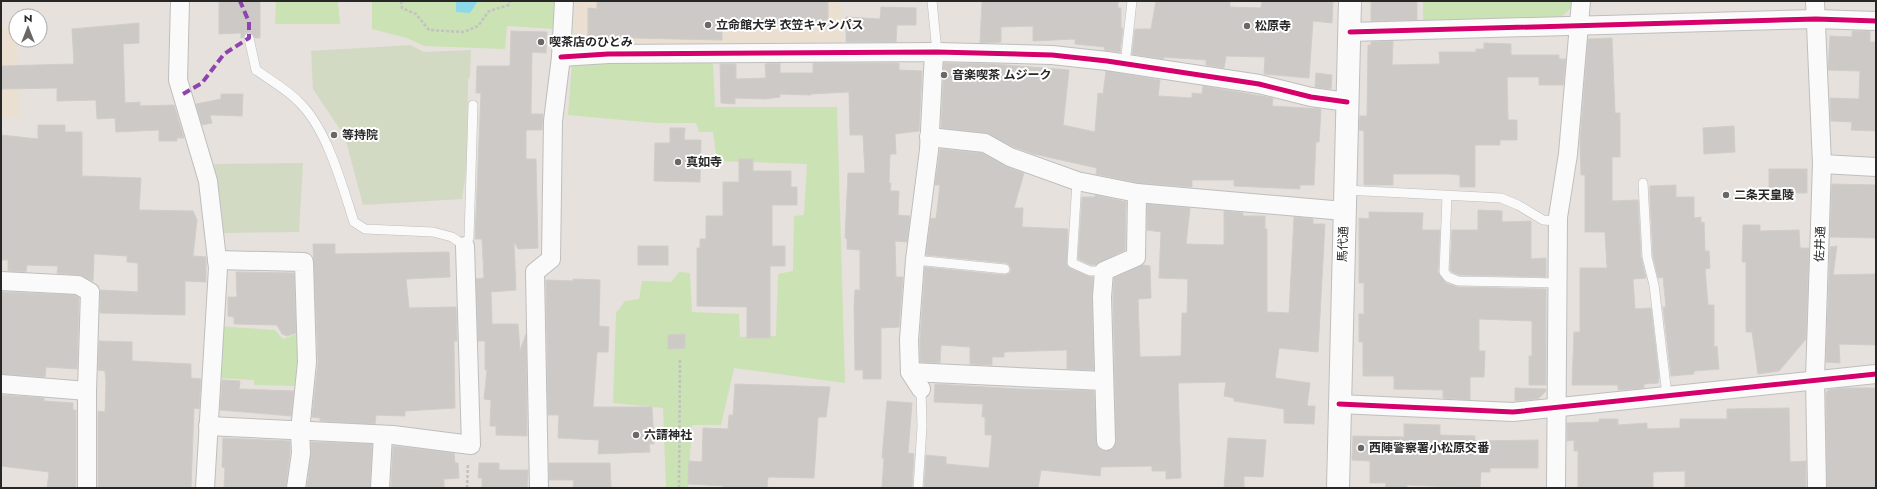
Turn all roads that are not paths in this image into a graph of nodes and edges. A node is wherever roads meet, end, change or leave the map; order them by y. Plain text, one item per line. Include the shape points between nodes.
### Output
1 (180, 1) edge
2 (564, 1) edge
3 (932, 1) edge
4 (1132, 1) edge
5 (1350, 1) edge
6 (1581, 1) edge
7 (1816, 1) edge
8 (1816, 19) junction
9 (1876, 21) edge
10 (1578, 27) junction
11 (1350, 32) junction
12 (249, 38) dead end
13 (936, 52) junction
14 (561, 57) junction
15 (1125, 64) junction
16 (1347, 102) junction
17 (473, 105) dead end
18 (929, 137) junction
19 (1822, 164) junction
20 (1876, 167) edge
21 (1077, 181) junction
22 (1643, 183) dead end
23 (1345, 190) junction
24 (1137, 193) junction
25 (1446, 196) junction
26 (1344, 212) junction
27 (1558, 221) junction
28 (465, 246) junction
29 (217, 260) junction
30 (915, 260) junction
31 (1004, 269) dead end
32 (1104, 271) junction
33 (1, 281) edge
34 (1557, 283) junction
35 (910, 372) junction
36 (1876, 374) edge
37 (1815, 379) junction
38 (1104, 381) junction
39 (1, 384) edge
40 (921, 389) joint
41 (87, 391) junction
42 (1666, 395) junction
43 (1339, 404) junction
44 (1555, 407) junction
45 (208, 426) junction
46 (300, 431) junction
47 (383, 435) junction
48 (1106, 441) dead end
49 (87, 488) edge
50 (205, 488) edge
51 (296, 488) edge
52 (380, 488) edge
53 (539, 488) edge
54 (918, 488) edge
55 (1338, 488) edge
56 (1556, 488) edge
57 (1817, 488) edge

1 - 29 street via 178,80 208,181
2 - 14 street
3 - 13 lane
4 - 15 lane
5 - 11 street, 馬代通
6 - 10 street
7 - 8 street, 佐井通
8 - 9 street
8 - 10 street
8 - 19 street, 佐井通
10 - 11 street
10 - 27 street via 1568,154
11 - 16 street, 馬代通
12 - 28 lane via 256,70 299,101 317,126 336,166 354,222 365,229 432,232 452,237
13 - 14 street via 608,54
13 - 15 street via 1052,55
13 - 18 street
14 - 53 street via 553,121 551,259 535,272
15 - 16 street via 1259,84 1311,97
16 - 23 street, 馬代通
17 - 28 lane via 468,238
18 - 21 street via 985,143 1010,157
18 - 30 street
19 - 20 street
19 - 37 street, 佐井通
21 - 24 street
21 - 32 lane via 1072,263 1090,271
22 - 42 lane via 1647,257 1654,285
23 - 25 lane
23 - 26 street, 馬代通
24 - 26 street
24 - 32 street via 1136,257
25 - 27 lane via 1501,198 1543,220
25 - 34 lane via 1444,272 1448,277 1458,281
26 - 43 street, 馬代通
27 - 34 street
28 - 47 street via 471,445
29 - 45 street
29 - 46 street via 304,262 307,362
30 - 31 lane
30 - 35 street via 909,340
32 - 38 street
33 - 41 street via 78,285 90,292
34 - 44 street
35 - 38 street
35 - 40 street
36 - 37 street
37 - 42 street
37 - 57 street, 佐井通
38 - 48 street
39 - 41 street
40 - 54 lane via 922,427
41 - 49 street
42 - 44 street
43 - 44 street via 1513,412
43 - 55 street, 馬代通
44 - 56 street
45 - 46 street
45 - 50 street
46 - 47 street
46 - 51 street via 301,453
47 - 52 street

